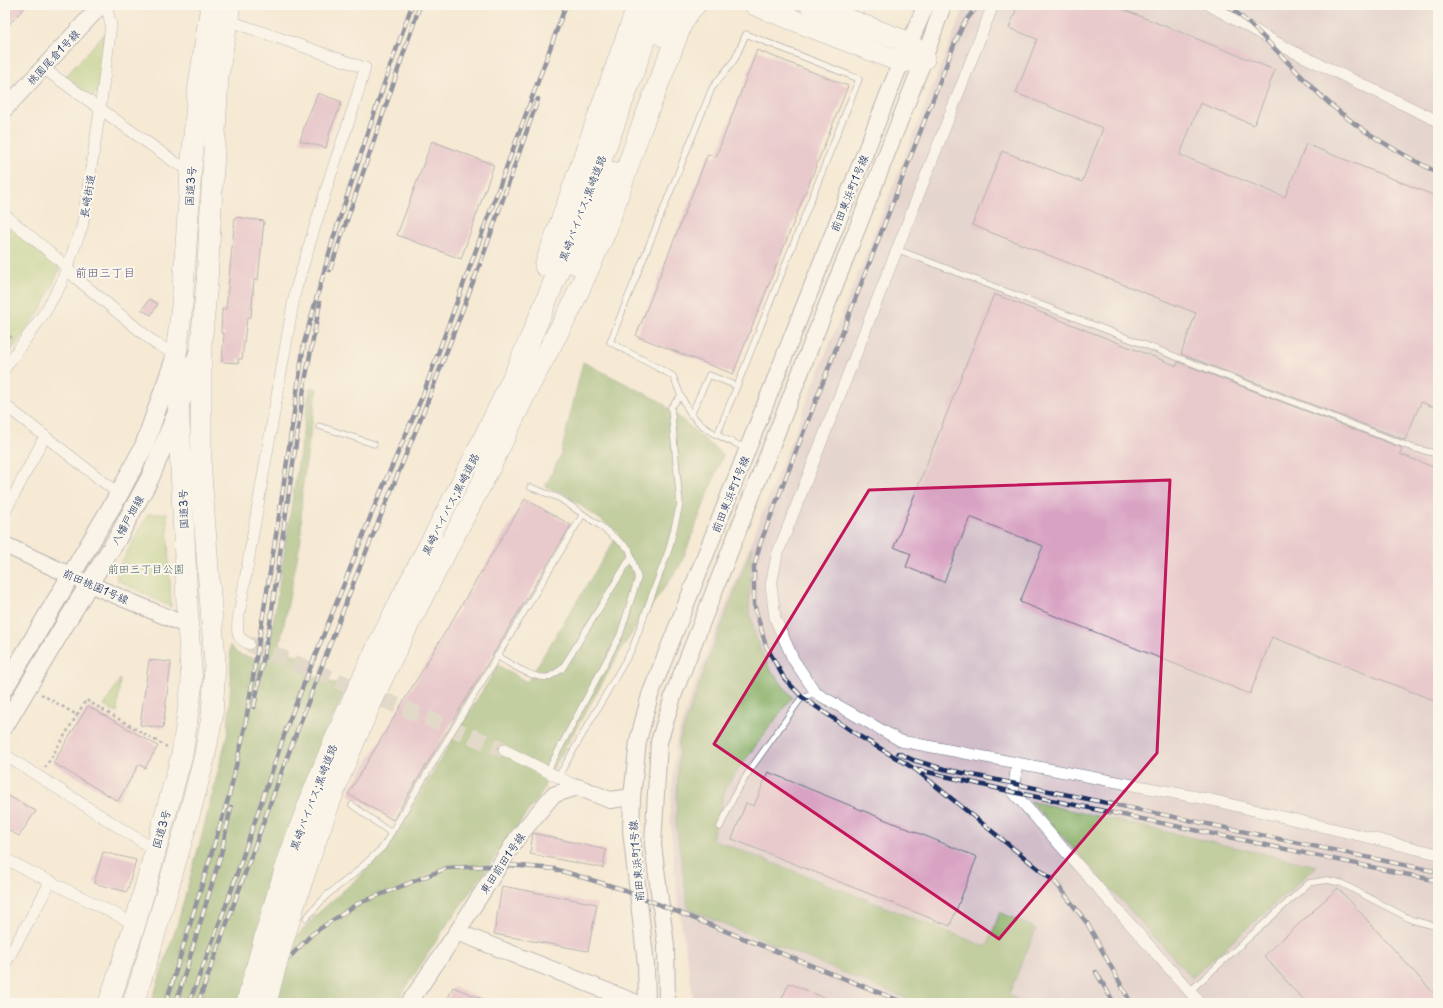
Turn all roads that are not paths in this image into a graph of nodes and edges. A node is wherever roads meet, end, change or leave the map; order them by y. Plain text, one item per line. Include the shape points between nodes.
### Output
1 (101, 5) edge
2 (106, 5) edge
3 (210, 5) edge
4 (638, 5) edge
5 (658, 5) edge
6 (675, 5) edge
7 (695, 5) edge
8 (755, 5) edge
9 (810, 5) edge
10 (926, 5) edge
11 (943, 5) edge
12 (993, 5) edge
13 (1209, 5) edge
14 (228, 12) edge
15 (910, 43) junction
16 (924, 59) junction
17 (901, 62) junction
18 (43, 68) junction
19 (5, 109) edge
20 (100, 110) junction
21 (1438, 121) edge
22 (191, 170) junction
23 (7, 220) edge
24 (896, 249) junction
25 (68, 269) junction
26 (201, 345) junction
27 (176, 354) junction
28 (5, 368) edge
29 (737, 386) junction
30 (681, 396) junction
31 (5, 405) edge
32 (178, 410) junction
33 (691, 415) junction
34 (320, 426) dead end
35 (717, 434) junction
36 (45, 436) junction
37 (374, 444) dead end
38 (748, 448) junction
39 (1438, 454) edge
40 (484, 460) junction
41 (530, 487) dead end
42 (119, 494) junction
43 (5, 512) edge
44 (583, 514) junction
45 (5, 545) edge
46 (631, 557) junction
47 (72, 575) junction
48 (89, 584) junction
49 (188, 626) junction
50 (249, 644) tunnel mouth
51 (497, 656) junction
52 (5, 687) edge
53 (816, 693) junction
54 (5, 725) edge
55 (504, 750) tunnel mouth
56 (5, 755) edge
57 (1017, 764) junction
58 (547, 772) junction
59 (558, 777) junction
60 (578, 787) junction
61 (632, 797) junction
62 (352, 805) dead end
63 (720, 827) dead end
64 (391, 833) junction
65 (155, 850) junction
66 (1438, 854) edge
67 (5, 859) edge
68 (51, 881) junction
69 (306, 918) dead end
70 (135, 924) junction
71 (1438, 926) edge
72 (458, 932) junction
73 (5, 964) edge
74 (1190, 991) junction
75 (109, 1003) edge
76 (133, 1003) edge
77 (247, 1003) edge
78 (266, 1003) edge
79 (409, 1003) edge
80 (637, 1003) edge
81 (648, 1003) edge
82 (668, 1003) edge
83 (1200, 1003) edge

1 - 18 street, 桃園尾倉1号線
2 - 20 street, 長崎街道 via 111,25
3 - 22 highway, 国道3号
4 - 40 highway via 598,114
5 - 40 highway, 黒崎バイパス;黒崎道路
6 - 40 highway, 黒崎バイパス;黒崎道路 via 582,249
7 - 40 highway via 682,23 603,237 570,310 529,386
8 - 17 highway
9 - 15 highway
10 - 15 street, 前田東浜町1号線
11 - 16 street, 前田東浜町1号線
12 - 24 street
13 - 21 street via 1288,49
14 - 26 highway, 国道3号 via 218,76 207,282
14 - 50 street via 365,68 295,292 238,620 237,633 241,640
15 - 16 highway
15 - 17 street, 前田東浜町1号線
16 - 17 highway
16 - 82 street, 前田東浜町1号線 via 674,692 659,742 653,845 666,946
17 - 38 street, 前田東浜町1号線
18 - 19 street, 桃園尾倉1号線
18 - 20 street
20 - 22 street via 176,163
20 - 25 street, 長崎街道 via 82,227
22 - 27 highway, 国道3号 via 182,306
23 - 25 street
24 - 39 lane via 1413,448
24 - 53 street via 777,555 771,585 775,618 793,659
25 - 27 street via 156,344
25 - 28 street, 長崎街道 via 45,312
26 - 32 main road, 八幡戸畑線
26 - 76 highway, 国道3号 via 201,473 215,663 212,717 191,808
27 - 32 highway, 国道3号
27 - 42 main road, 八幡戸畑線 via 144,446
29 - 30 lane via 859,79 746,34 735,59 712,88 610,342 673,376
29 - 33 lane via 709,375
29 - 35 lane
30 - 33 lane
30 - 59 lane via 671,407 680,504 669,550 632,649
31 - 36 street
32 - 48 main road, 八幡戸畑線 via 150,478
32 - 49 highway, 国道3号
33 - 35 lane
34 - 37 lane
35 - 38 lane
36 - 42 street
36 - 43 street
38 - 61 street, 前田東浜町1号線 via 650,695 638,741
40 - 77 highway, 黒崎バイパス;黒崎道路, bridge via 399,601 340,728 291,854
40 - 78 highway, 黒崎バイパス;黒崎道路, bridge via 357,735 330,800 289,922
41 - 44 lane via 559,498
42 - 47 main road, 八幡戸畑線
44 - 46 lane via 629,549
44 - 51 lane
45 - 47 street, 前田桃園1号線
46 - 51 lane via 562,669 548,677 535,675 522,671
46 - 58 lane via 638,578 620,635
47 - 48 street, 前田桃園1号線
47 - 52 main road, 八幡戸畑線
48 - 49 street, 前田桃園1号線
48 - 54 main road, 八幡戸畑線
49 - 65 highway, 国道3号 via 192,683 182,756
51 - 64 lane
53 - 57 street via 901,741
53 - 63 lane via 802,697 736,792
55 - 58 street
56 - 65 street
57 - 66 street via 1212,800
57 - 74 street via 1013,792
58 - 59 street
59 - 60 street
60 - 61 street via 610,800
60 - 72 street, 東田前田1号線 via 553,795 517,838
61 - 81 street, 前田東浜町1号線 via 631,830
62 - 64 lane
64 - 69 lane via 383,847 327,895
65 - 70 highway, 国道3号
67 - 68 street
68 - 70 street
68 - 73 street
70 - 75 highway, 国道3号
71 - 74 lane via 1412,920 1341,883 1327,880 1309,883
72 - 79 street, 東田前田1号線
72 - 80 street
74 - 83 street

